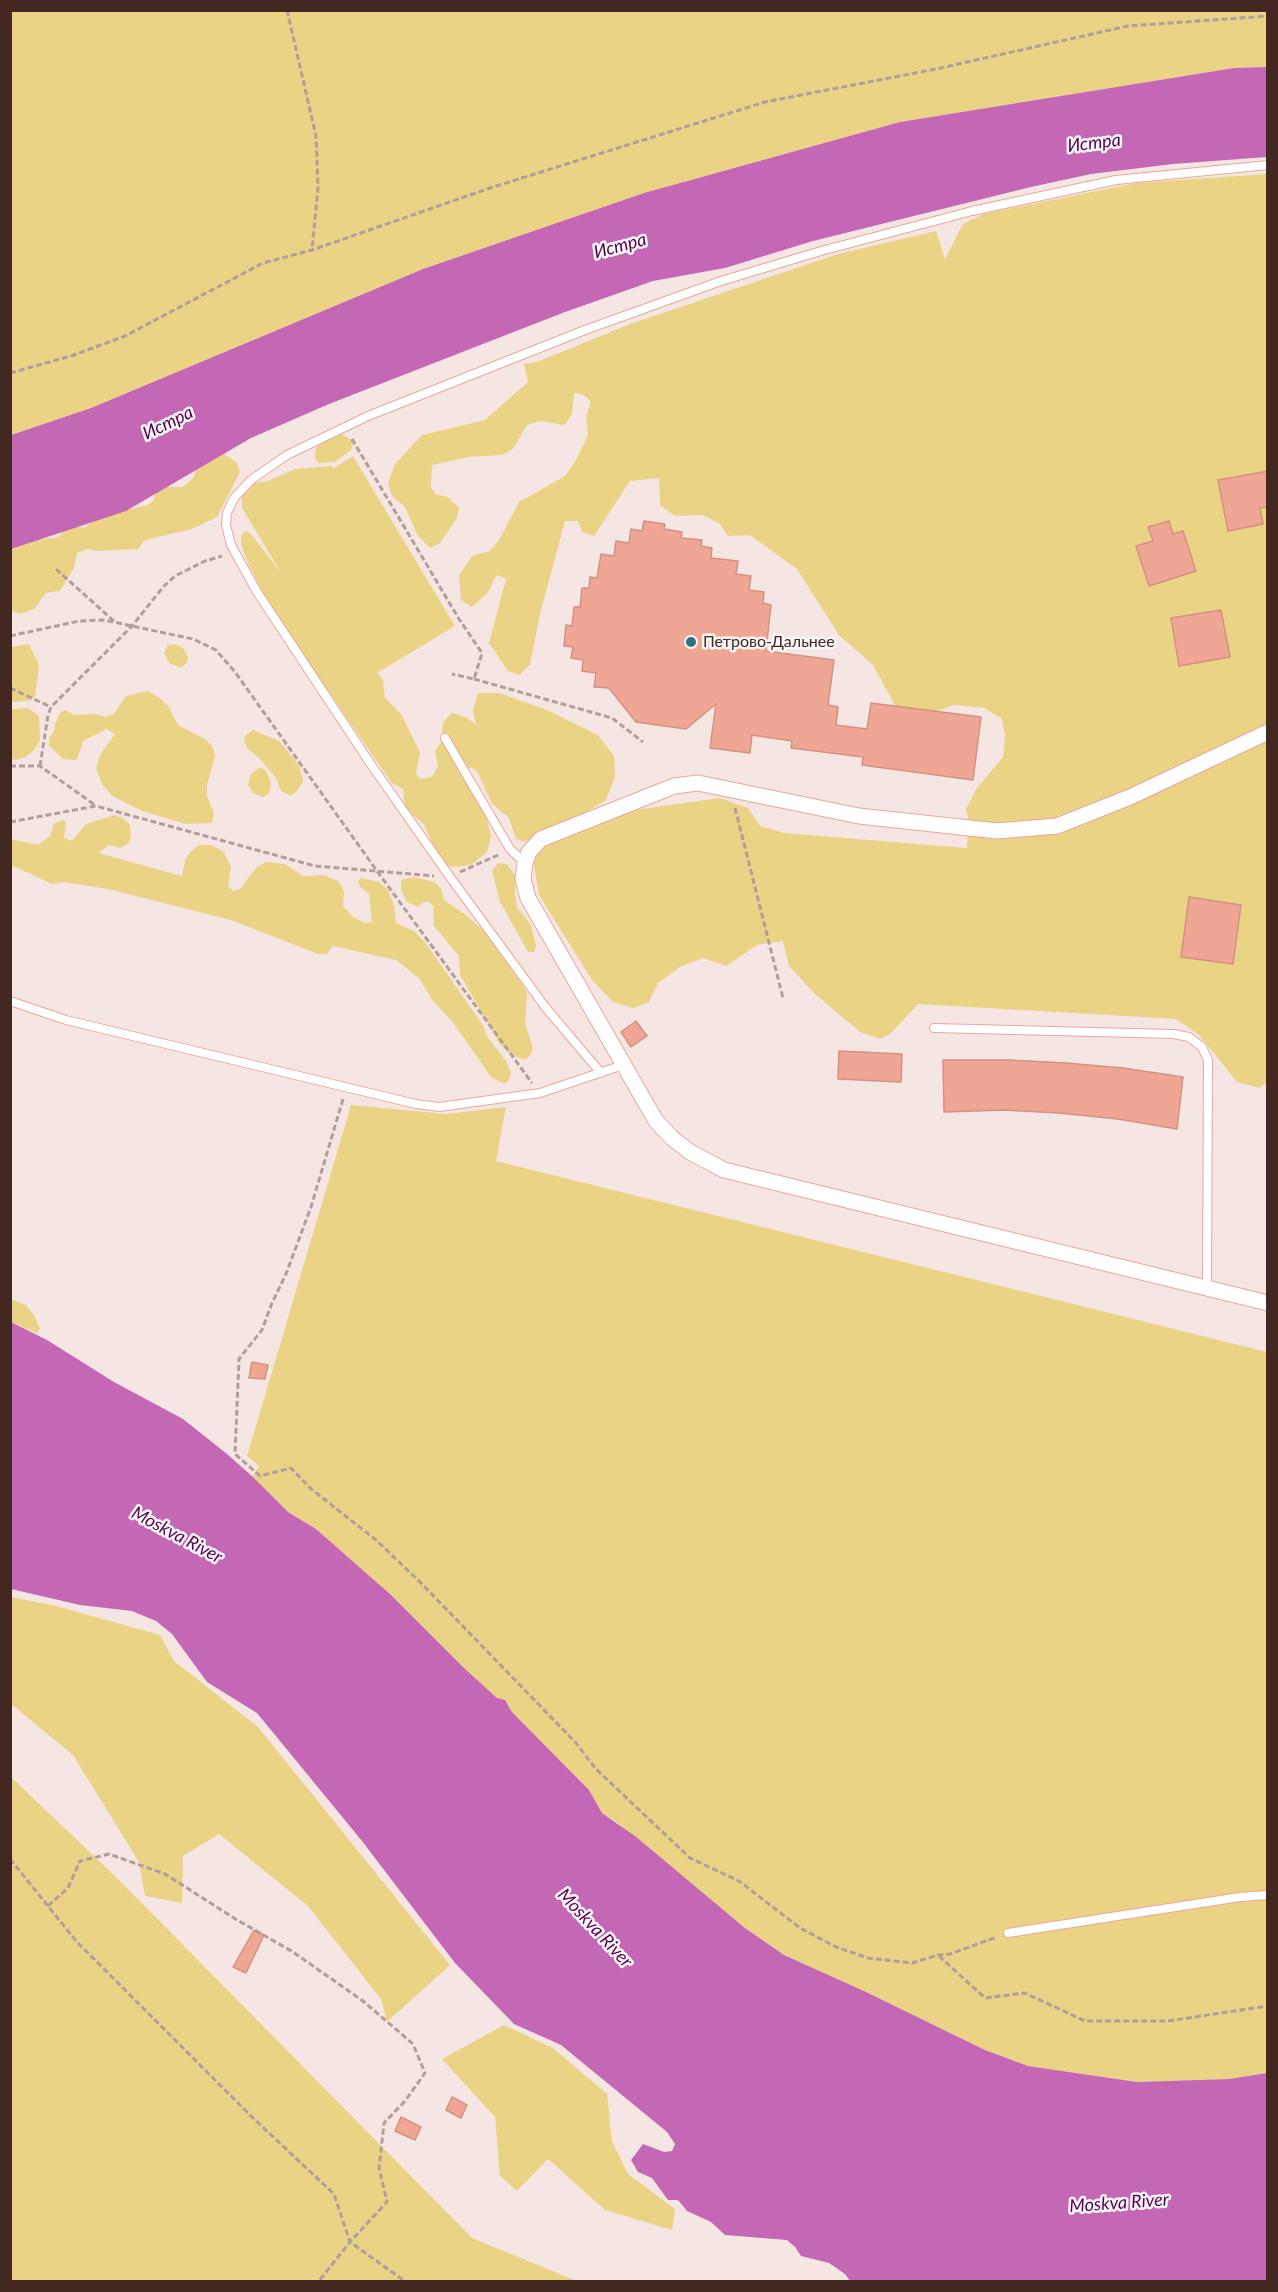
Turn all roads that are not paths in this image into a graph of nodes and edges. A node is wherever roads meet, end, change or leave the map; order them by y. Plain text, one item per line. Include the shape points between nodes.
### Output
1 (1268, 165) edge
2 (1268, 732) edge
3 (445, 738) dead end
4 (525, 863) junction
5 (10, 1000) edge
6 (934, 1028) dead end
7 (623, 1065) junction
8 (601, 1073) junction
9 (1207, 1288) junction
10 (1268, 1303) edge
11 (1268, 1895) edge
12 (1008, 1933) road end

1 - 8 lane via 1116,180 972,212 721,281 368,416 287,454 250,480 234,498 226,525 231,545 257,592 450,877 546,1008
2 - 4 street via 1130,797 1057,826 997,831 859,816 698,783 674,786 541,839
3 - 4 lane via 510,849
4 - 7 street via 523,879 528,898
5 - 8 lane via 66,1020 439,1107 540,1093
6 - 9 lane via 1173,1034 1189,1037 1202,1047 1208,1060
7 - 8 lane
7 - 9 street via 656,1121 672,1138 724,1170
9 - 10 street
11 - 12 lane

